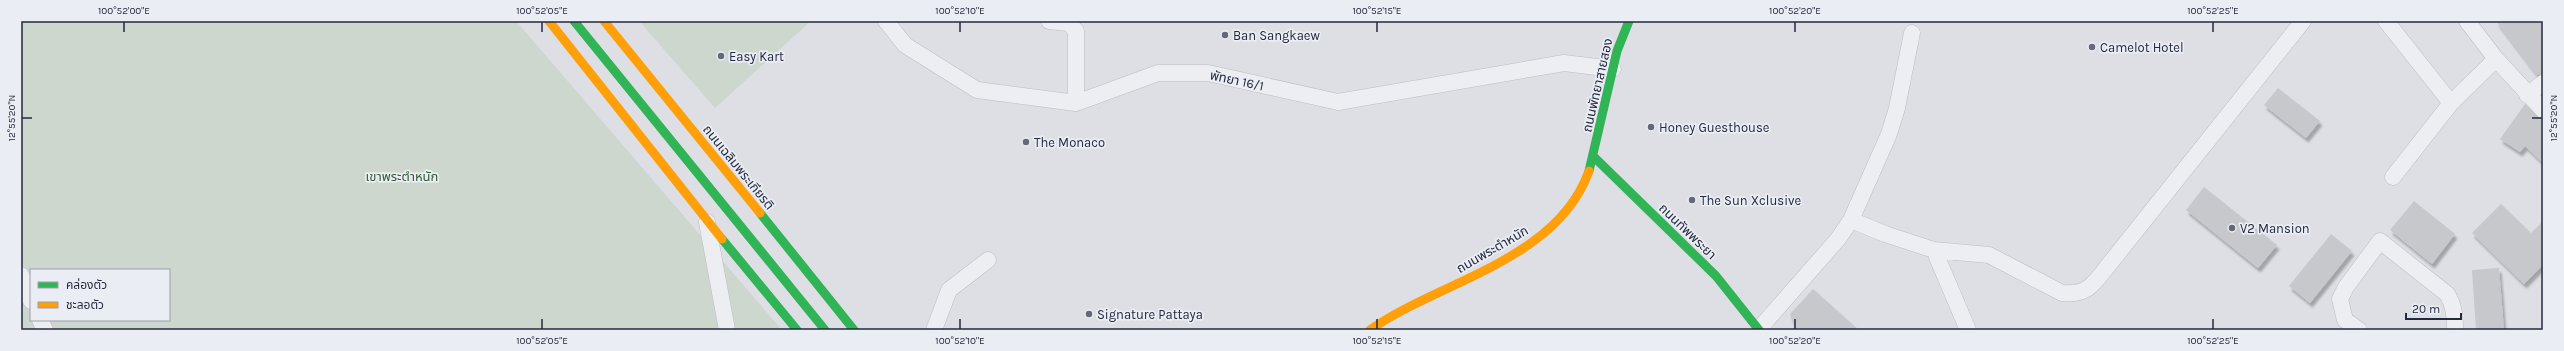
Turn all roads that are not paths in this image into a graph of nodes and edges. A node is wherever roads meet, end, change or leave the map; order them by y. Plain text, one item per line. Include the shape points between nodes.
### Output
1 (549, 21) edge
2 (574, 21) edge
3 (604, 21) edge
4 (886, 21) edge
5 (1049, 21) edge
6 (1629, 21) edge
7 (2303, 21) edge
8 (2386, 21) edge
9 (2467, 21) edge
10 (1912, 33) dead end
11 (2496, 59) junction
12 (1613, 69) junction
13 (2543, 83) edge
14 (2527, 95) junction
15 (1076, 103) junction
16 (2450, 103) junction
17 (2543, 110) edge
18 (1593, 156) junction
19 (2393, 177) dead end
20 (1851, 220) junction
21 (707, 221) junction
22 (1934, 250) junction
23 (988, 260) dead end
24 (21, 275) edge
25 (30, 298) edge
26 (727, 330) edge
27 (796, 330) edge
28 (825, 330) edge
29 (854, 330) edge
30 (934, 330) edge
31 (1370, 330) edge
32 (1760, 330) edge
33 (1968, 330) edge
34 (2359, 330) edge
35 (2455, 330) edge

1 - 21 main road
2 - 28 main road
3 - 29 main road, ถนนเฉลิมพระเกียรติ
4 - 15 street, พัทยา 16/1 via 905,45 977,90
5 - 15 street via 1070,24 1076,31
6 - 12 main road, ถนนพัทยาสายสอง
7 - 22 street via 2111,262 2085,291 2075,294 2062,293 1989,255
8 - 16 street
9 - 11 street
10 - 20 street via 1897,108 1889,134
11 - 14 street
11 - 16 street
12 - 15 street, พัทยา 16/1 via 1564,63 1338,102 1208,73 1158,73
12 - 18 main road, ถนนพัทยาสายสอง
13 - 14 street
14 - 17 street
16 - 19 street
18 - 31 main road, ถนนพระตำหนัก via 1578,194 1536,239 1500,262 1387,318
18 - 32 main road, ถนนทัพพระยา via 1716,276
20 - 22 street
20 - 32 street via 1838,239
21 - 26 street
21 - 27 main road
22 - 33 street
23 - 30 street via 949,290
24 - 25 street
34 - 35 street via 2345,320 2340,299 2380,242 2447,294 2455,315

